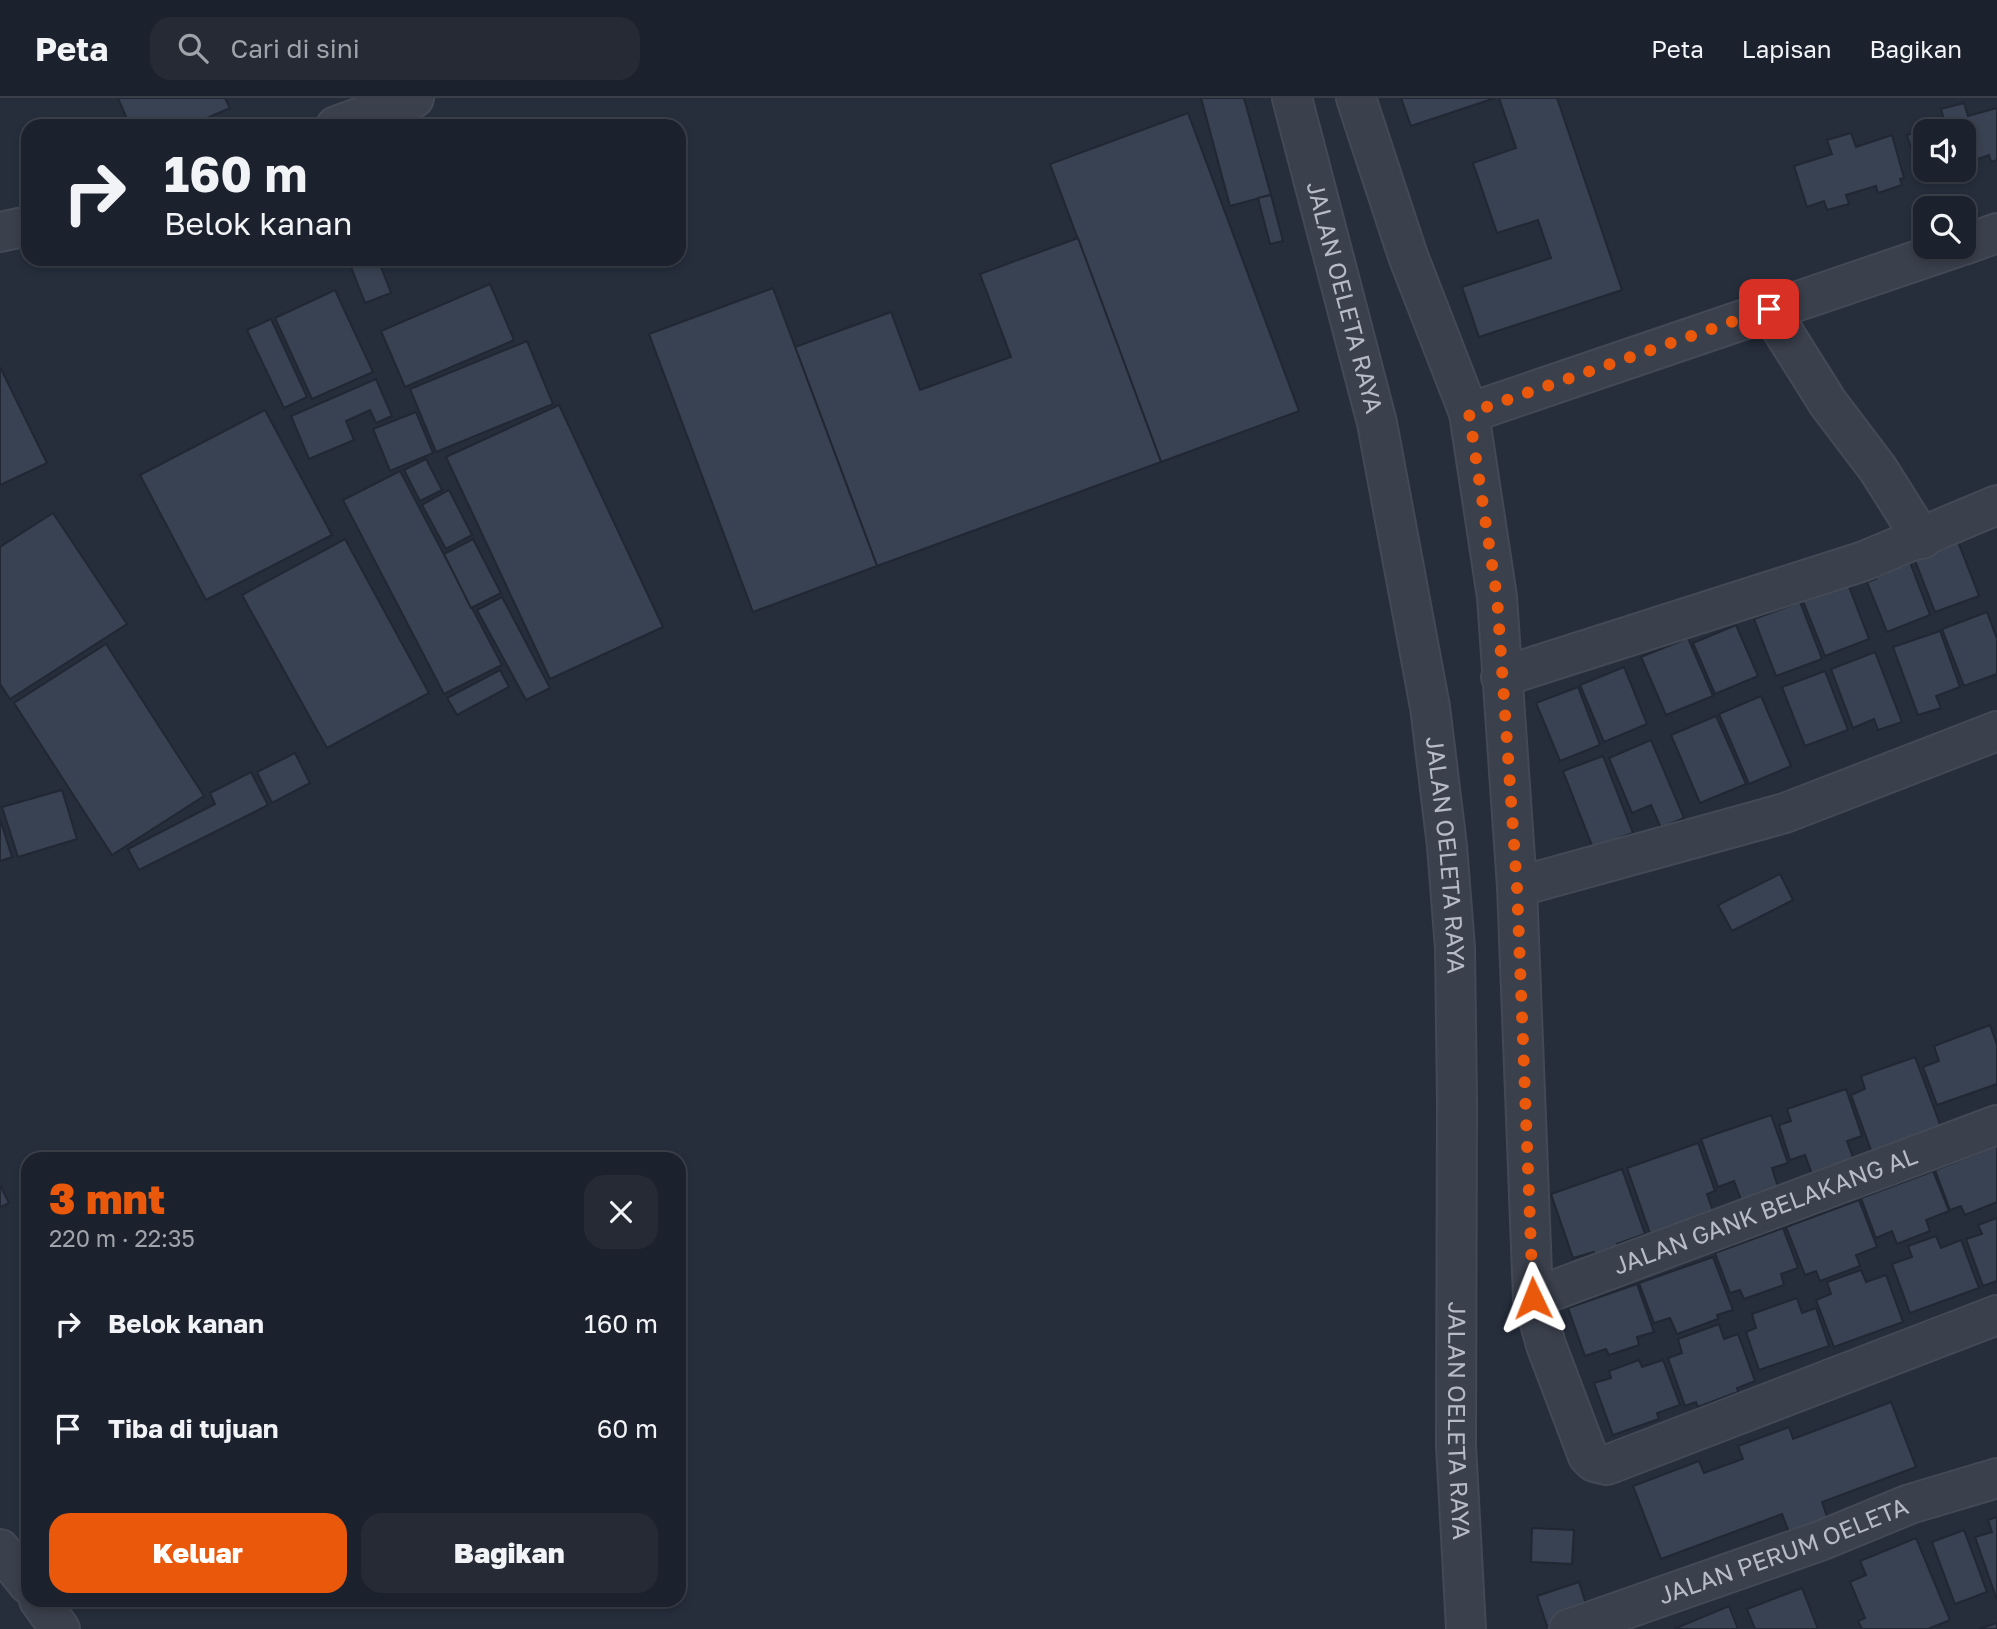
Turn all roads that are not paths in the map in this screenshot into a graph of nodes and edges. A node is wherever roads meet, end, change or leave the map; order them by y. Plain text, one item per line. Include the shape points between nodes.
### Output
1 (414, 98) edge
2 (1292, 98) edge
3 (1356, 98) edge
4 (356, 119) edge
5 (21, 228) edge
6 (0, 232) edge
7 (1997, 233) edge
8 (1976, 241) edge
9 (1921, 259) edge
10 (1769, 309) junction
11 (1469, 413) junction
12 (1997, 506) edge
13 (1922, 539) junction
14 (1501, 677) junction
15 (1997, 731) edge
16 (1517, 887) junction
17 (1997, 1125) edge
18 (1533, 1298) junction
19 (1997, 1315) edge
20 (1997, 1478) edge
21 (0, 1549) edge
22 (21, 1575) edge
23 (44, 1607) edge
24 (60, 1629) edge
25 (1466, 1629) edge
26 (1569, 1629) edge

1 - 4 street
2 - 25 street, JALAN OELETA RAYA via 1377,423 1430,707 1447,846 1455,948 1457,1073 1456,1445
3 - 11 street via 1408,256
5 - 6 street
7 - 8 street
9 - 10 street
10 - 11 street
10 - 13 street
11 - 14 street via 1497,597
12 - 13 street
13 - 14 street
14 - 16 street
15 - 16 street via 1785,813
16 - 18 street
17 - 18 street, JALAN GANK BELAKANG AL
18 - 19 street via 1588,1456 1607,1465
20 - 26 street, JALAN PERUM OELETA via 1910,1504 1821,1541
21 - 22 street
23 - 24 street

